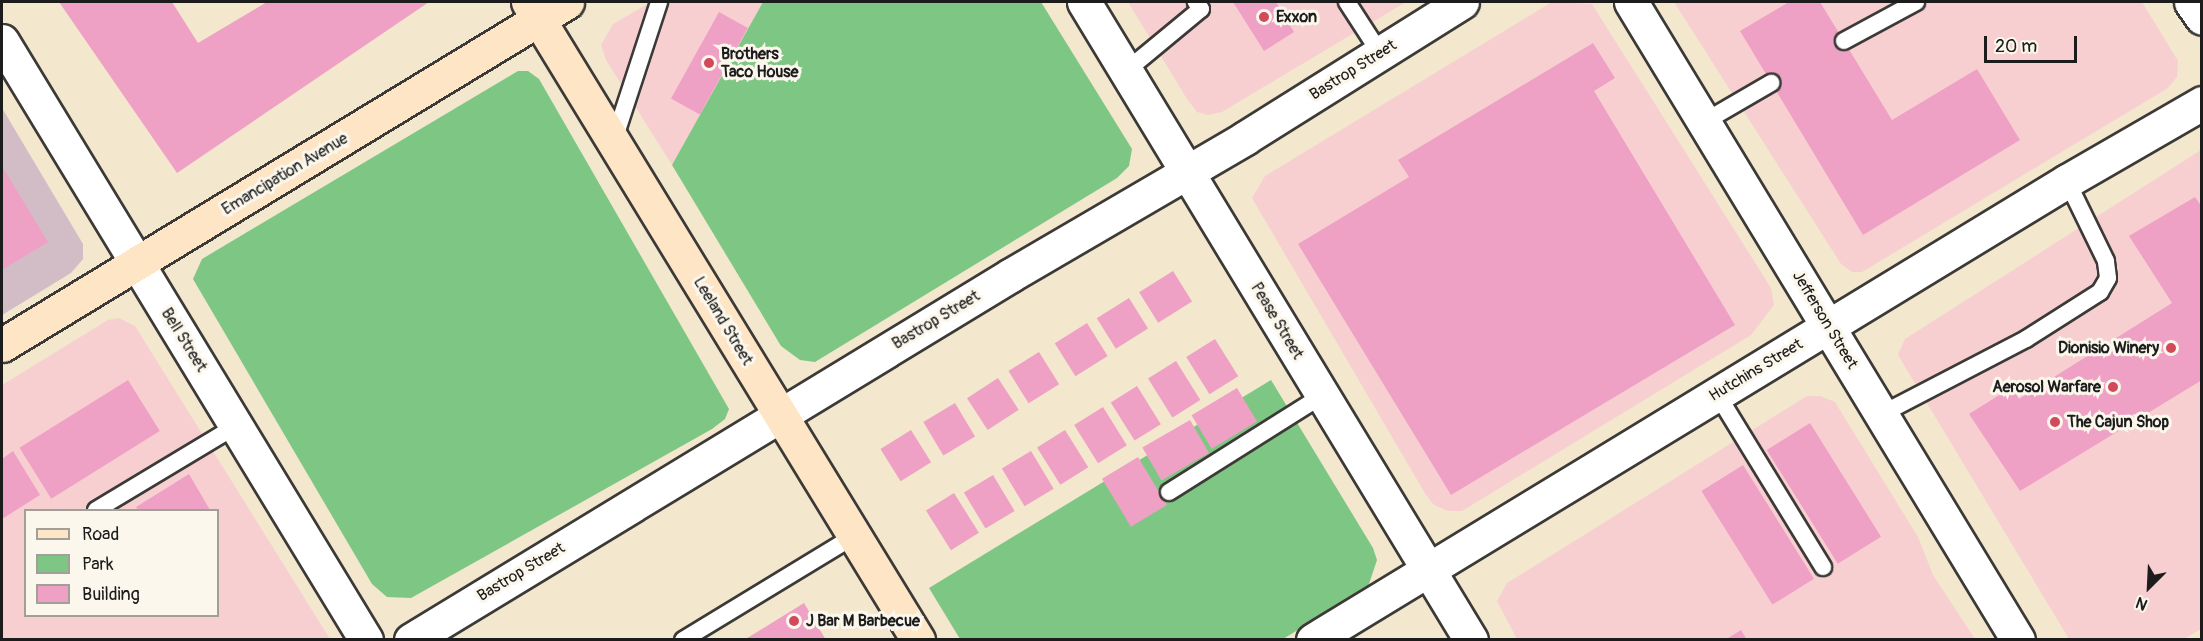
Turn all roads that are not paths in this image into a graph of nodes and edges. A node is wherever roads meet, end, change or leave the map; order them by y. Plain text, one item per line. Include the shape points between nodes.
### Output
1 (567, 2) edge
2 (659, 2) edge
3 (1084, 2) edge
4 (1196, 2) edge
5 (1347, 2) edge
6 (1462, 2) edge
7 (1631, 2) edge
8 (1916, 2) edge
9 (2191, 2) edge
10 (533, 11) edge
11 (2202, 18) edge
12 (2, 41) edge
13 (1844, 41) dead end
14 (1380, 53) junction
15 (1126, 71) junction
16 (1771, 83) dead end
17 (2202, 104) edge
18 (1704, 122) junction
19 (613, 141) junction
20 (1188, 173) junction
21 (2067, 181) junction
22 (137, 263) junction
23 (1828, 326) junction
24 (2, 345) edge
25 (1717, 394) junction
26 (1323, 395) junction
27 (780, 414) junction
28 (1882, 414) junction
29 (236, 426) junction
30 (1169, 492) dead end
31 (98, 509) edge
32 (855, 536) junction
33 (1823, 567) dead end
34 (1428, 569) junction
35 (366, 639) edge
36 (411, 639) edge
37 (683, 639) edge
38 (918, 639) edge
39 (1313, 639) edge
40 (1471, 639) edge
41 (2018, 639) edge

1 - 10 main road, Emancipation Avenue
2 - 19 lane
3 - 15 street, Pease Street
4 - 15 lane via 1201,9
5 - 14 lane
6 - 14 street, Bastrop Street
7 - 18 street, Jefferson Street
8 - 13 lane
9 - 11 street
10 - 19 main road, Leeland Street
10 - 22 main road, Emancipation Avenue
12 - 22 street, Bell Street
14 - 20 street, Bastrop Street
15 - 20 street, Pease Street
16 - 18 lane
17 - 21 street, Hutchins Street
18 - 23 street, Jefferson Street
19 - 27 main road, Leeland Street
20 - 26 street, Pease Street
20 - 27 street, Bastrop Street
21 - 23 street, Hutchins Street
21 - 28 lane via 2106,261 2108,278 2100,292 2007,350
22 - 24 main road, Emancipation Avenue
22 - 29 street, Bell Street
23 - 25 street, Hutchins Street
23 - 28 street, Jefferson Street
25 - 33 lane
25 - 34 street, Hutchins Street
26 - 30 lane
26 - 34 street, Pease Street
27 - 32 main road, Leeland Street
27 - 36 street, Bastrop Street
28 - 41 street, Jefferson Street
29 - 31 lane
29 - 35 street, Bell Street
32 - 37 lane
32 - 38 main road, Leeland Street
34 - 39 street, Hutchins Street
34 - 40 street, Pease Street

